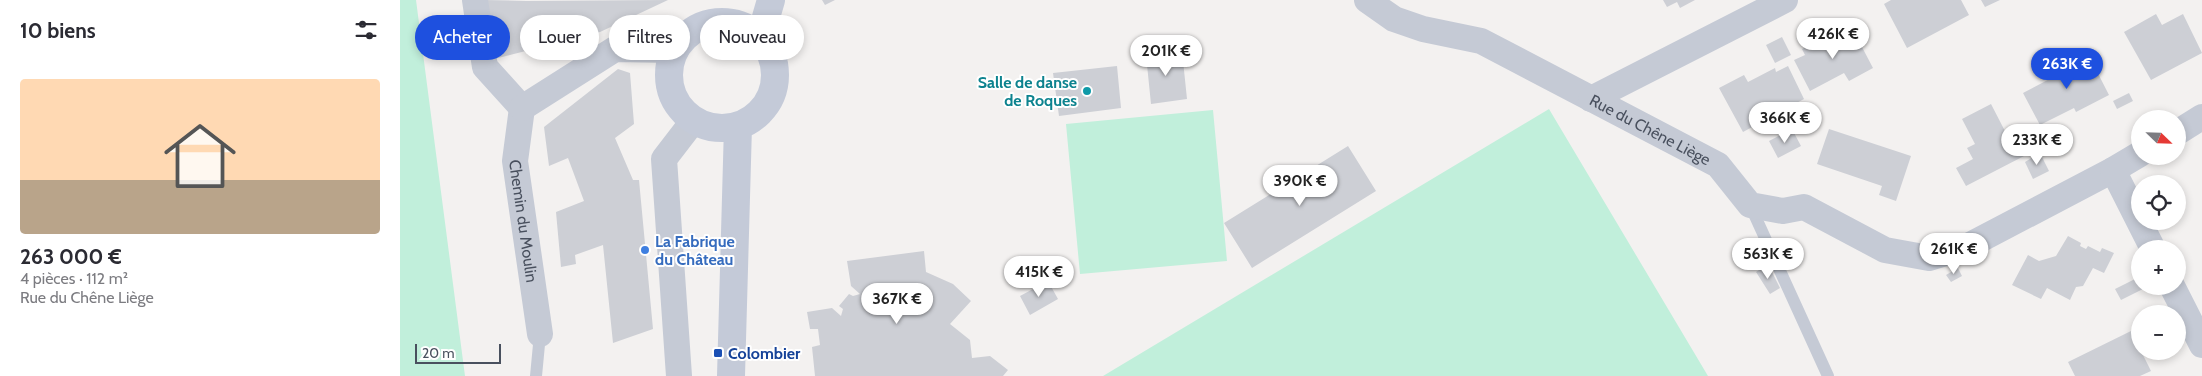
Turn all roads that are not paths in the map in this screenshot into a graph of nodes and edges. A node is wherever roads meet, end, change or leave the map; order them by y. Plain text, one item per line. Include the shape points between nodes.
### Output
1 (475, 0) edge
2 (771, 0) edge
3 (1367, 0) edge
4 (1785, 0) edge
5 (720, 11) edge
6 (767, 15) edge
7 (690, 34) edge
8 (609, 53) edge
9 (672, 60) edge
10 (773, 60) edge
11 (1591, 99) junction
12 (522, 108) junction
13 (2202, 118) edge
14 (694, 120) junction
15 (738, 126) junction
16 (2186, 127) edge
17 (2131, 159) edge
18 (2113, 170) junction
19 (1750, 205) junction
20 (2148, 240) edge
21 (2177, 295) edge
22 (540, 334) joint
23 (2202, 345) edge
24 (536, 376) edge
25 (679, 376) edge
26 (731, 376) edge
27 (1828, 376) edge

1 - 12 street via 485,67
2 - 6 street
3 - 11 street, Rue du Chêne Liège via 1394,19 1423,29 1481,41
4 - 11 street
5 - 7 street
8 - 12 street
9 - 14 street via 668,72 671,90 679,108
10 - 15 street via 774,80 770,98 755,117
11 - 19 street, Rue du Chêne Liège via 1718,165
12 - 22 street, Chemin du Moulin via 515,161
13 - 16 street
14 - 15 street via 720,129
14 - 25 street via 664,159
15 - 26 street
17 - 18 street
18 - 19 street via 1968,246 1929,258 1885,250 1804,207 1783,211
18 - 20 street
19 - 27 lane
21 - 23 street
22 - 24 lane

